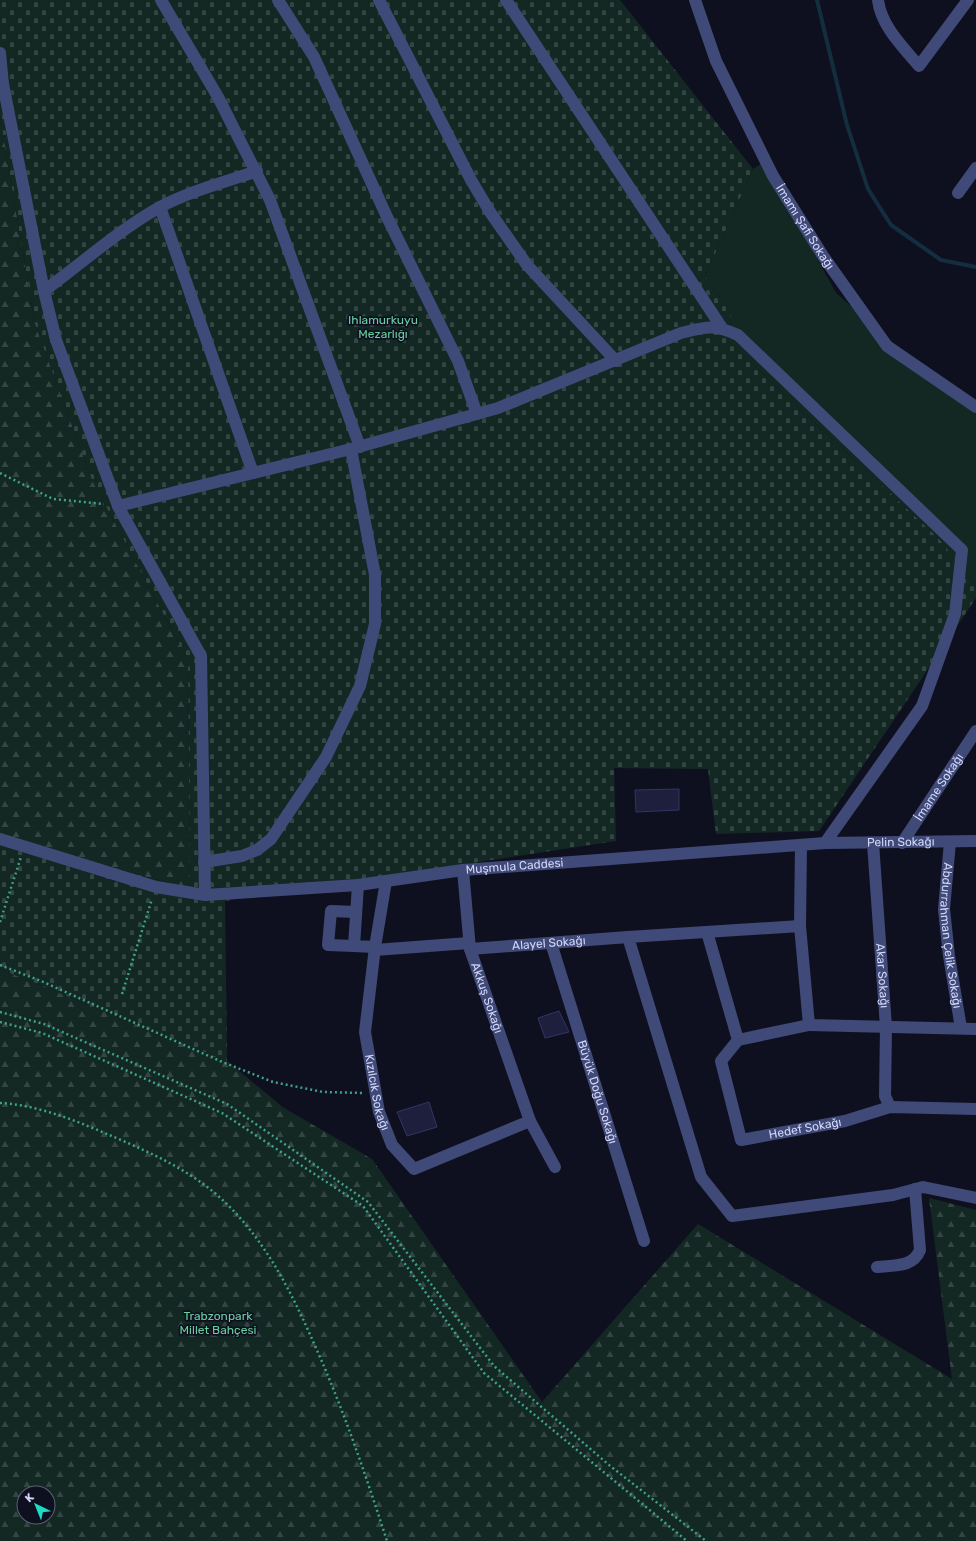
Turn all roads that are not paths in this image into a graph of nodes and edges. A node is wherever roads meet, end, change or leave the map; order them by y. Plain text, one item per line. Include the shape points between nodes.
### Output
1 (161, 0) edge
2 (278, 0) edge
3 (379, 0) edge
4 (506, 0) edge
5 (695, 0) edge
6 (878, 0) edge
7 (968, 0) edge
8 (0, 53) edge
9 (976, 168) edge
10 (258, 171) junction
11 (958, 193) dead end
12 (160, 207) junction
13 (44, 291) junction
14 (722, 328) junction
15 (616, 360) junction
16 (976, 407) edge
17 (477, 414) junction
18 (356, 448) junction
19 (253, 473) junction
20 (118, 506) junction
21 (976, 731) edge
22 (0, 839) edge
23 (950, 842) junction
24 (976, 842) edge
25 (825, 843) junction
26 (873, 843) junction
27 (902, 843) junction
28 (801, 845) junction
29 (204, 862) junction
30 (463, 870) junction
31 (386, 881) junction
32 (358, 884) junction
33 (204, 895) junction
34 (356, 912) junction
35 (800, 926) junction
36 (707, 932) junction
37 (628, 937) junction
38 (551, 943) junction
39 (354, 946) junction
40 (469, 946) junction
41 (375, 949) junction
42 (809, 1024) junction
43 (886, 1027) junction
44 (962, 1028) junction
45 (976, 1029) edge
46 (738, 1040) junction
47 (890, 1107) junction
48 (976, 1109) edge
49 (530, 1121) junction
50 (555, 1167) dead end
51 (915, 1189) junction
52 (976, 1198) edge
53 (644, 1241) dead end
54 (877, 1268) dead end

1 - 10 street
2 - 17 street via 314,57 388,219 458,362
3 - 15 street via 490,212 527,265
4 - 14 street
5 - 16 street, İmamı Şafi Sokağı via 716,61 774,176 823,256 887,346
6 - 7 street via 879,10 892,34 919,66
8 - 13 street via 3,84
9 - 11 street
10 - 12 street
10 - 18 street
12 - 13 street
12 - 19 street
13 - 20 street via 56,340
14 - 15 street via 706,327 681,333
14 - 25 street via 738,335 962,550 955,614 922,706
15 - 17 street via 498,408
17 - 18 street
18 - 19 street
18 - 29 street via 375,575 375,624 360,686 326,758 271,839 257,850 242,856
19 - 20 street
20 - 29 street via 201,656
21 - 27 street, İmame Sokağı
22 - 33 street, Muşmula Caddesi via 156,887
23 - 24 street, Pelin Sokağı
23 - 27 street, Pelin Sokağı
23 - 44 street, Abdurrahman Çelik Sokağı via 944,909 949,956
25 - 26 street, Pelin Sokağı
25 - 28 street, Muşmula Caddesi
26 - 27 street, Pelin Sokağı
26 - 43 street, Akar Sokağı
28 - 30 street, Muşmula Caddesi
28 - 35 street
29 - 33 street
30 - 31 street, Muşmula Caddesi
30 - 40 street, Akkuş Sokağı
31 - 32 street, Muşmula Caddesi
31 - 41 street, Kızılcık Sokağı
32 - 33 street, Muşmula Caddesi
32 - 34 street
34 - 39 street
34 - 39 street via 331,911 328,945
35 - 36 street, Alayel Sokağı
35 - 42 street
36 - 37 street, Alayel Sokağı
36 - 46 street
37 - 38 street, Alayel Sokağı
37 - 51 street via 701,1177 732,1216 893,1195
38 - 40 street, Alayel Sokağı
38 - 53 street, Büyük Doğu Sokağı
39 - 41 street, Alayel Sokağı
40 - 41 street, Alayel Sokağı
40 - 49 street, Akkuş Sokağı
41 - 49 street, Kızılcık Sokağı via 365,1032 379,1112 392,1145 414,1169
42 - 43 street
42 - 46 street
43 - 44 street
43 - 47 street, Akar Sokağı via 885,1096
44 - 45 street
46 - 47 street, Hedef Sokağı via 721,1061 741,1140 845,1121
47 - 48 street, Hedef Sokağı
49 - 50 street, Akkuş Sokağı
51 - 52 street via 923,1186
51 - 54 street via 919,1255 910,1263

